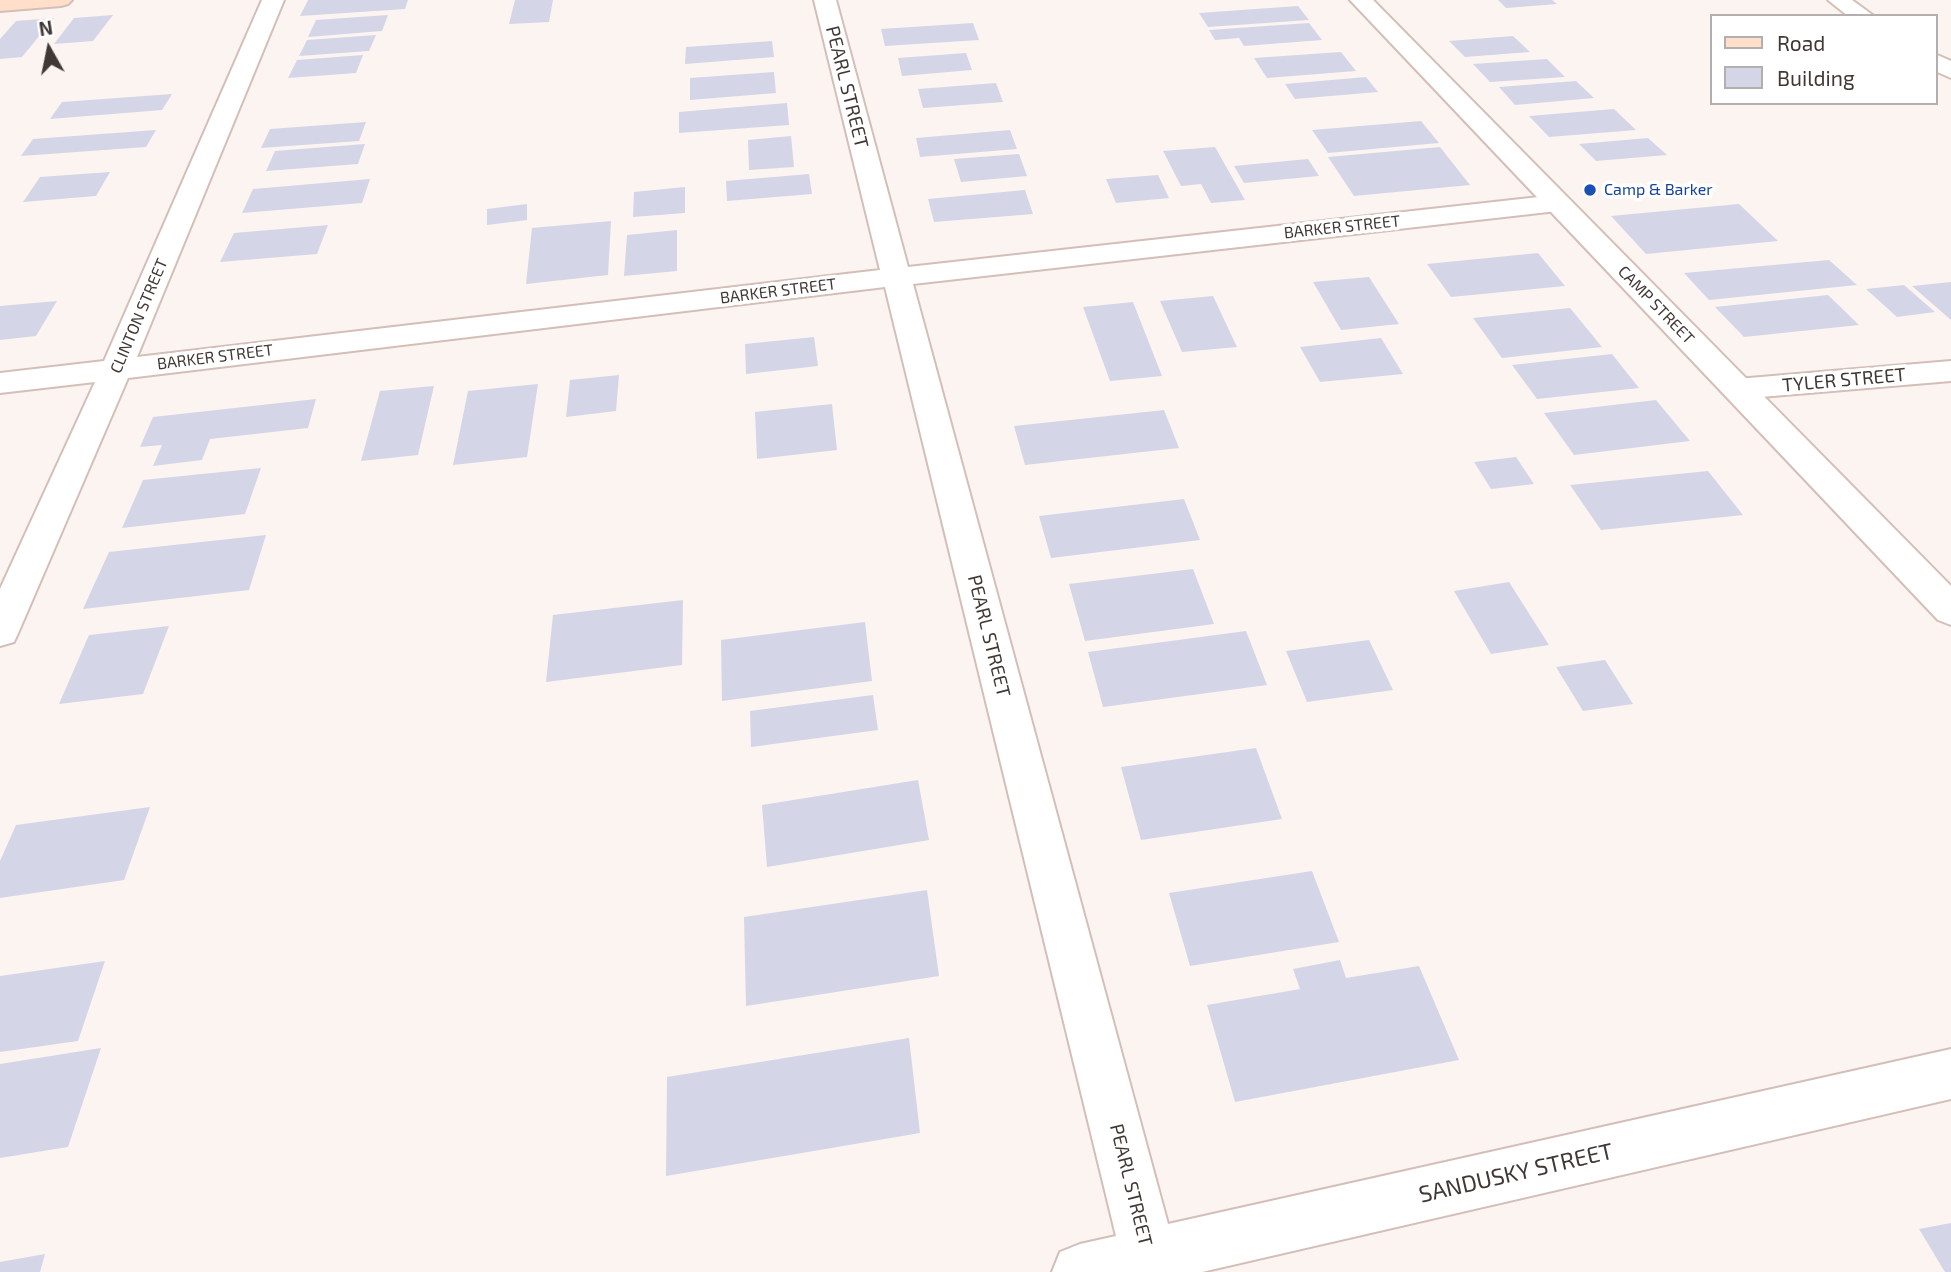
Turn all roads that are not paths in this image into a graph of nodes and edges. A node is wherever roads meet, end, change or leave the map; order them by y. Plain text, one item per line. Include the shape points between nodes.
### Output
1 (61, 0) edge
2 (273, 0) edge
3 (825, 0) edge
4 (1361, 0) edge
5 (1838, 0) edge
6 (0, 5) edge
7 (1860, 14) edge
8 (1557, 202) junction
9 (897, 276) junction
10 (116, 369) junction
11 (1951, 371) edge
12 (0, 383) edge
13 (1737, 389) junction
14 (1951, 610) edge
15 (0, 631) edge
16 (1951, 1074) edge
17 (1151, 1264) edge
18 (1080, 1272) edge

1 - 6 main road
2 - 10 street, CLINTON STREET
3 - 9 street, PEARL STREET
4 - 8 street, CAMP STREET
5 - 7 street
8 - 9 street, BARKER STREET
8 - 13 street, CAMP STREET
9 - 10 street, BARKER STREET
9 - 17 street, PEARL STREET
10 - 12 street, BARKER STREET
10 - 15 street, CLINTON STREET
11 - 13 street, TYLER STREET
13 - 14 street, CAMP STREET
16 - 17 street, SANDUSKY STREET
17 - 18 street, SANDUSKY STREET

